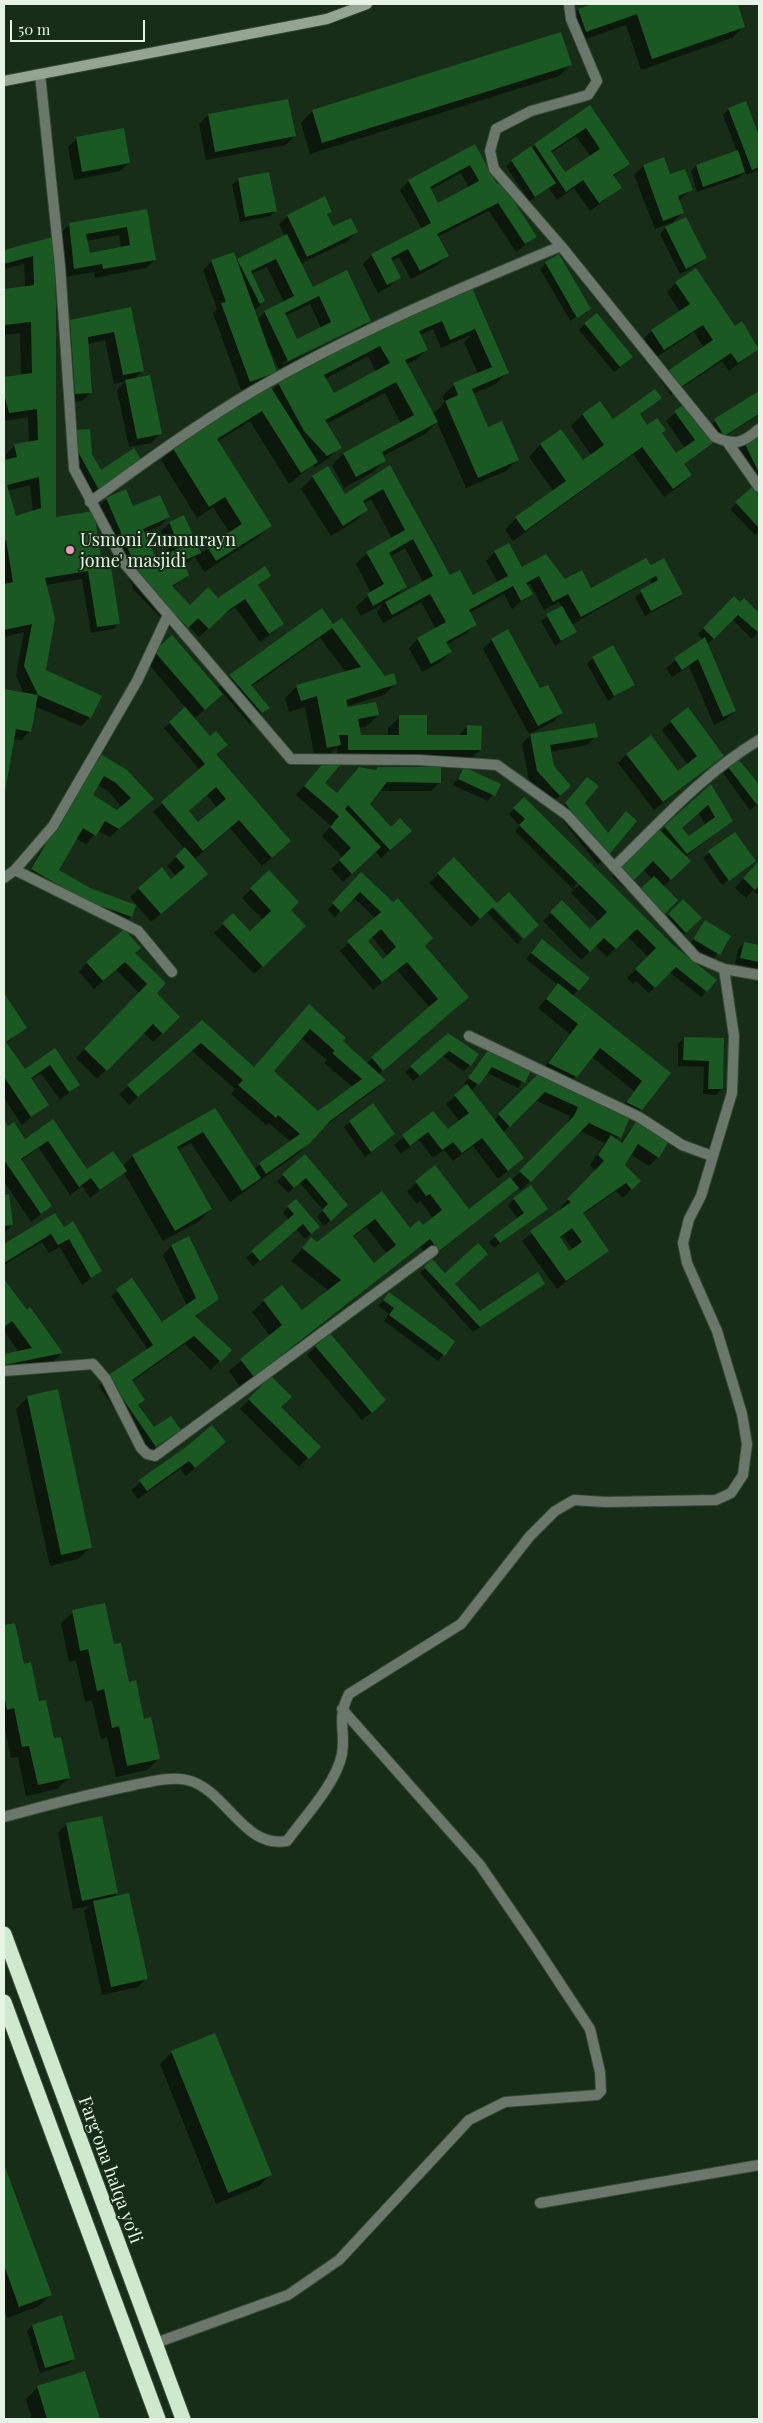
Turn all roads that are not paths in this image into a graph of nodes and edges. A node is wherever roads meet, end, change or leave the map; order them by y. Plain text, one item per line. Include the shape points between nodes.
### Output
1 (367, 4) edge
2 (568, 4) edge
3 (40, 74) junction
4 (4, 81) edge
5 (561, 246) junction
6 (759, 429) edge
7 (728, 443) junction
8 (759, 487) edge
9 (90, 502) junction
10 (168, 615) junction
11 (759, 740) edge
12 (614, 867) junction
13 (15, 870) junction
14 (4, 878) edge
15 (724, 968) junction
16 (172, 972) dead end
17 (759, 975) edge
18 (470, 1036) dead end
19 (712, 1156) junction
20 (433, 1251) dead end
21 (4, 1372) edge
22 (342, 1710) junction
23 (4, 1817) edge
24 (4, 1934) edge
25 (4, 2002) edge
26 (759, 2165) edge
27 (540, 2203) dead end
28 (103, 2207) junction
29 (81, 2213) junction
30 (153, 2344) junction
31 (158, 2419) edge
32 (182, 2419) edge

1 - 3 street via 327,20
2 - 5 street via 597,81 588,95 531,111 496,129 490,151 494,169
3 - 4 street
3 - 9 street via 60,266 74,469
5 - 7 street via 715,437
5 - 9 street via 469,284 325,352 262,386 188,432
6 - 7 street via 746,440
7 - 8 street
9 - 10 street via 124,563
10 - 12 street via 290,758 418,760 497,766 567,815
10 - 13 street via 137,681 53,826
11 - 12 street via 741,750 689,792
12 - 15 street via 696,957
13 - 14 street
13 - 16 street via 138,931
15 - 17 street
15 - 19 street via 734,1036 732,1093
18 - 19 street via 639,1117 682,1145
19 - 22 street via 683,1243 687,1263 717,1331 742,1414 747,1444 743,1475 731,1493 716,1500 574,1500 555,1511 530,1536 461,1624 349,1694
20 - 21 street via 155,1456 141,1448 106,1379 93,1364
22 - 23 street via 342,1753 336,1774 287,1841 263,1840 204,1787 186,1780 157,1781 76,1796
22 - 30 street via 480,1865 524,1928 590,2030 601,2091 597,2095 506,2102 490,2108 469,2120 339,2260 288,2295
24 - 28 highway, Farg‘ona halqa yo‘li
25 - 29 highway
26 - 27 street
28 - 29 highway
28 - 30 highway, Farg‘ona halqa yo‘li
29 - 31 highway
30 - 32 highway, Farg‘ona halqa yo‘li

